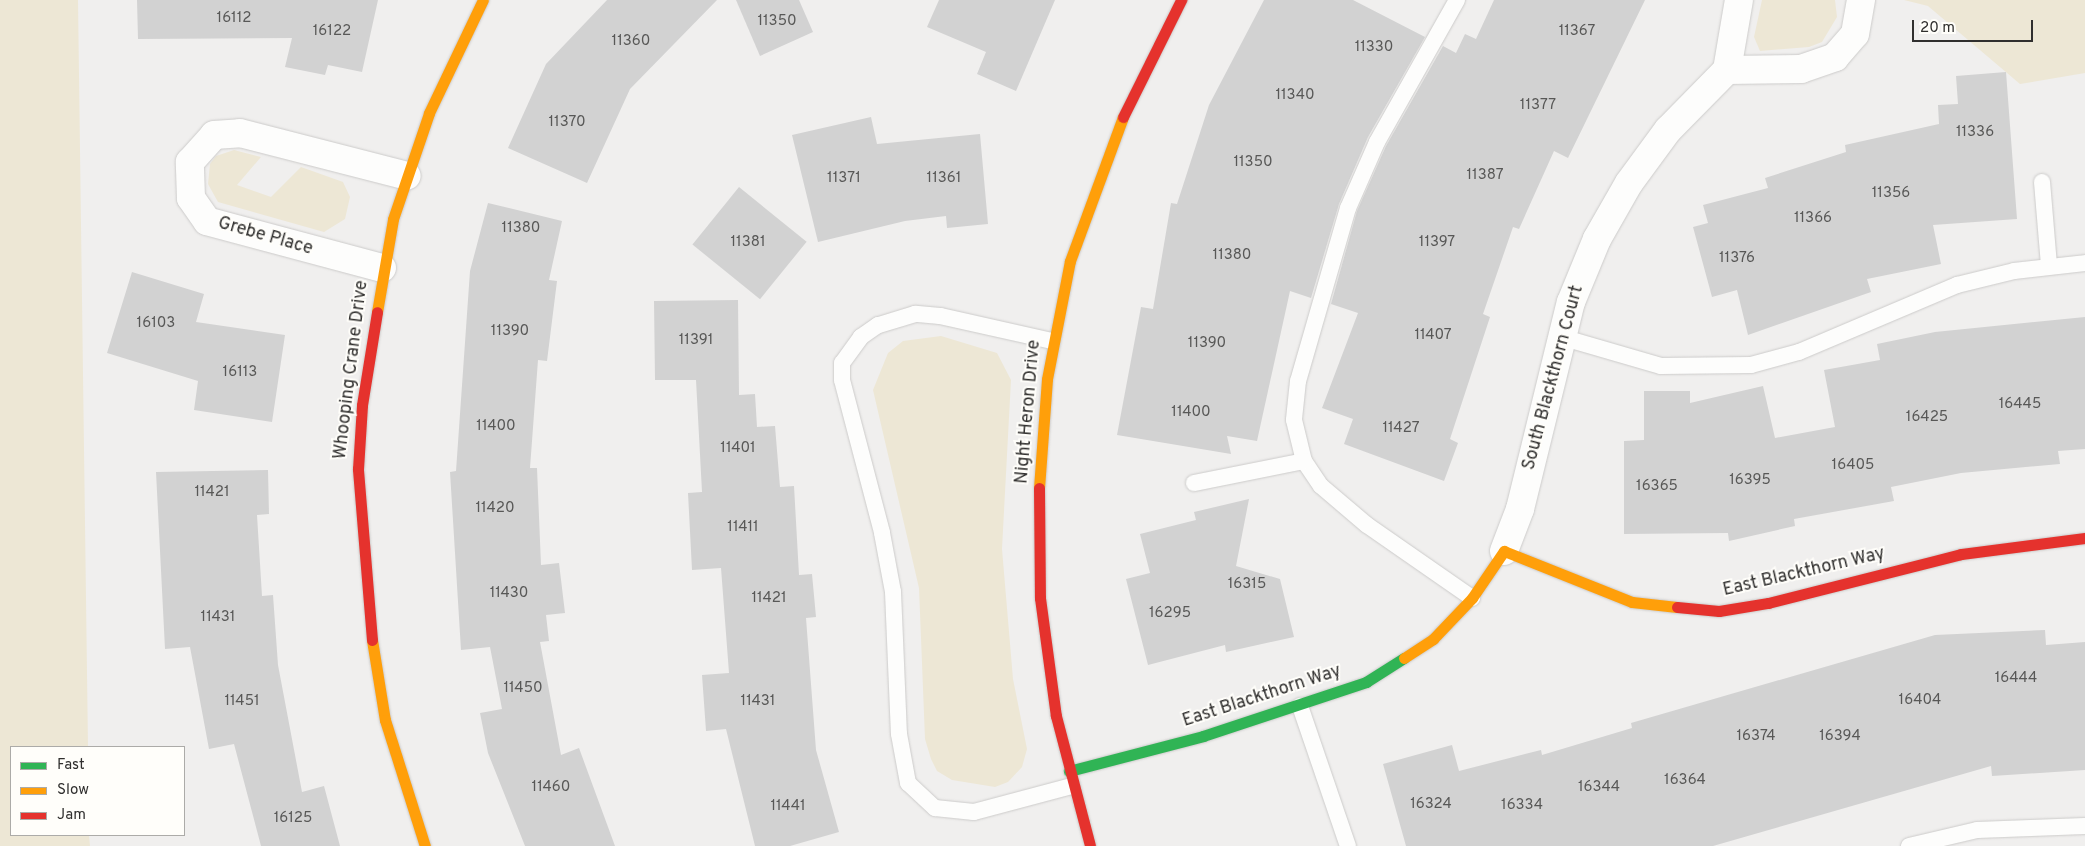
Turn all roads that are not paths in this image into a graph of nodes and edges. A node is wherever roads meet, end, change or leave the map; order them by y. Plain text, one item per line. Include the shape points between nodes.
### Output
1 (483, 0) edge
2 (1181, 0) edge
3 (1457, 0) edge
4 (1739, 0) edge
5 (1861, 0) edge
6 (1727, 70) junction
7 (406, 176) junction
8 (2042, 182) dead end
9 (2085, 263) edge
10 (2049, 266) junction
11 (382, 268) junction
12 (1561, 337) junction
13 (1052, 341) junction
14 (1304, 461) junction
15 (1194, 483) dead end
16 (2085, 538) edge
17 (1504, 551) junction
18 (1472, 598) junction
19 (1300, 706) junction
20 (1071, 779) junction
21 (2085, 826) edge
22 (425, 846) edge
23 (1090, 846) edge
24 (1348, 846) edge
25 (1909, 846) edge

1 - 7 street, Whooping Crane Drive via 452,60
2 - 13 street, Night Heron Drive via 1103,161 1070,260
3 - 14 lane via 1377,142 1339,234 1294,401 1294,420
4 - 6 street
5 - 6 street via 1855,34 1846,48 1822,64
6 - 12 street, South Blackthorn Court via 1668,130 1612,210 1581,274
7 - 11 street, Whooping Crane Drive
7 - 11 street, Grebe Place via 240,132 214,136 190,162 191,198 207,221
8 - 10 lane
9 - 10 lane
10 - 12 lane via 1958,286 1798,352 1752,366 1661,366
11 - 22 street, Whooping Crane Drive via 362,405 360,541 385,720
12 - 17 street, South Blackthorn Court via 1520,509
13 - 20 street, Night Heron Drive via 1039,468 1040,598 1049,676
13 - 20 lane via 940,316 915,314 878,324 861,337 842,363 842,380 882,533 893,592 899,734 908,783 935,808 974,812
14 - 15 lane
14 - 18 lane via 1335,499
16 - 17 street, East Blackthorn Way via 1952,555 1768,604 1719,611 1632,602
17 - 18 street, East Blackthorn Way
18 - 19 street, East Blackthorn Way via 1433,639 1391,668 1340,694
19 - 20 street, East Blackthorn Way
19 - 24 lane
20 - 23 street, Night Heron Drive
21 - 25 lane via 1977,830

